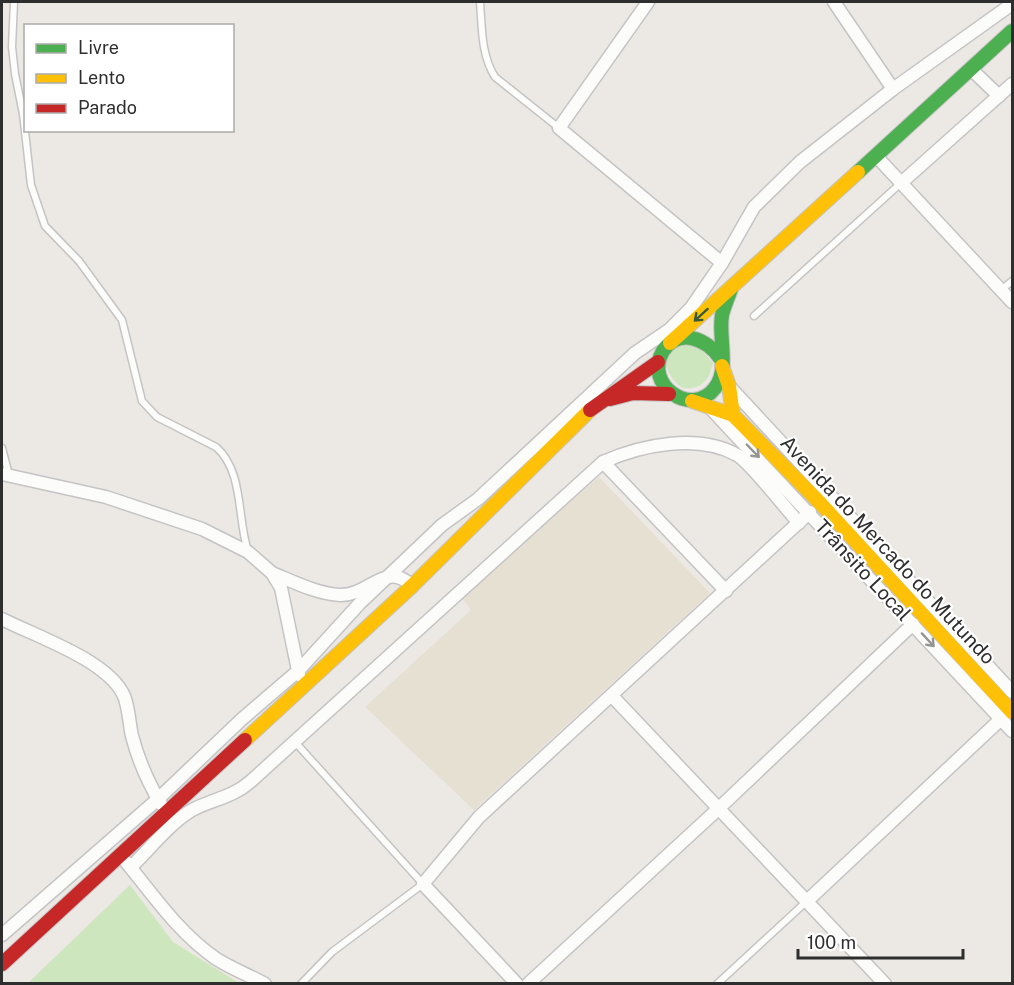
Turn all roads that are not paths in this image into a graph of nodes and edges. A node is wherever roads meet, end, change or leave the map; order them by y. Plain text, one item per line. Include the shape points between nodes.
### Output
1 (14, 2) edge
2 (480, 2) edge
3 (648, 2) edge
4 (834, 2) edge
5 (1012, 4) edge
6 (1012, 31) edge
7 (971, 69) junction
8 (1012, 84) edge
9 (892, 89) junction
10 (999, 96) junction
11 (24, 123) edge
12 (559, 128) junction
13 (25, 132) edge
14 (877, 157) junction
15 (901, 183) junction
16 (722, 263) junction
17 (1012, 281) edge
18 (732, 287) junction
19 (1001, 291) junction
20 (1012, 302) edge
21 (754, 316) dead end
22 (670, 343) junction
23 (658, 362) junction
24 (721, 362) junction
25 (729, 386) junction
26 (669, 394) junction
27 (692, 401) junction
28 (596, 404) junction
29 (712, 409) junction
30 (733, 415) junction
31 (2, 448) edge
32 (603, 462) junction
33 (5, 474) edge
34 (810, 512) junction
35 (799, 523) junction
36 (248, 552) junction
37 (272, 573) junction
38 (389, 576) junction
39 (412, 586) junction
40 (726, 591) junction
41 (2, 619) edge
42 (913, 624) junction
43 (298, 671) junction
44 (304, 685) junction
45 (1012, 692) edge
46 (612, 696) junction
47 (1007, 716) edge
48 (1012, 731) edge
49 (295, 742) junction
50 (158, 799) junction
51 (717, 810) junction
52 (166, 813) junction
53 (120, 855) junction
54 (131, 867) junction
55 (423, 884) junction
56 (807, 901) junction
57 (2, 935) edge
58 (2, 964) edge
59 (265, 984) edge
60 (301, 984) edge
61 (517, 984) edge
62 (528, 984) edge
63 (717, 984) edge
64 (885, 984) edge

1 - 11 lane via 12,46
2 - 12 lane via 485,55 495,77
3 - 12 street
4 - 9 street
5 - 9 street
6 - 7 main road
7 - 10 street
7 - 14 main road
8 - 10 street
9 - 16 street via 800,162 754,207
10 - 15 street
12 - 16 street
13 - 36 lane via 31,185 45,226 79,261 122,320 142,401 157,417 224,453 234,481
14 - 15 street
14 - 18 main road
15 - 19 street
15 - 21 lane
16 - 38 street via 691,308 669,330 635,353
17 - 19 lane
18 -> 22 main road
18 - 24 main road via 722,316
19 - 20 street
22 - 23 main road
22 - 24 main road via 689,336 699,338 708,342
23 - 26 main road via 661,385
23 - 28 main road
24 - 25 main road
24 - 27 main road via 721,378 715,390
25 - 30 main road
25 - 45 street
26 - 27 main road
26 - 28 main road via 633,393
27 - 29 main road, Avenida do Mercado do Mutundo
28 - 39 main road
29 - 30 main road, Avenida do Mercado do Mutundo
29 -> 34 street, Trânsito Local
30 - 47 main road, Avenida do Mercado do Mutundo via 820,503
31 - 33 lane
32 - 35 street via 677,443 710,445 738,456
32 - 40 street
32 - 49 street
33 - 36 street via 117,501 202,529
34 - 35 street
34 - 42 street, Trânsito Local
35 - 40 street
36 - 37 street
37 - 38 street via 339,595 351,594
37 - 43 street via 286,602
38 - 39 street via 403,576
38 - 43 street
39 - 44 main road
40 - 46 street
41 - 50 street via 64,647 116,684 124,696 136,749
42 -> 47 street, Trânsito Local
42 - 51 street
43 - 44 street
43 - 50 street
44 - 52 main road
46 - 51 street
46 - 55 street via 479,817
47 - 48 street, Trânsito Local
47 - 56 street
49 - 54 street via 241,790 184,816
49 - 55 lane
50 - 52 street
50 - 57 street
51 - 56 street
51 - 62 street
52 - 53 main road
53 - 54 street
53 - 58 main road
54 - 59 street via 182,930 216,958
55 - 60 lane via 332,952
55 - 61 street
56 - 63 lane
56 - 64 street

